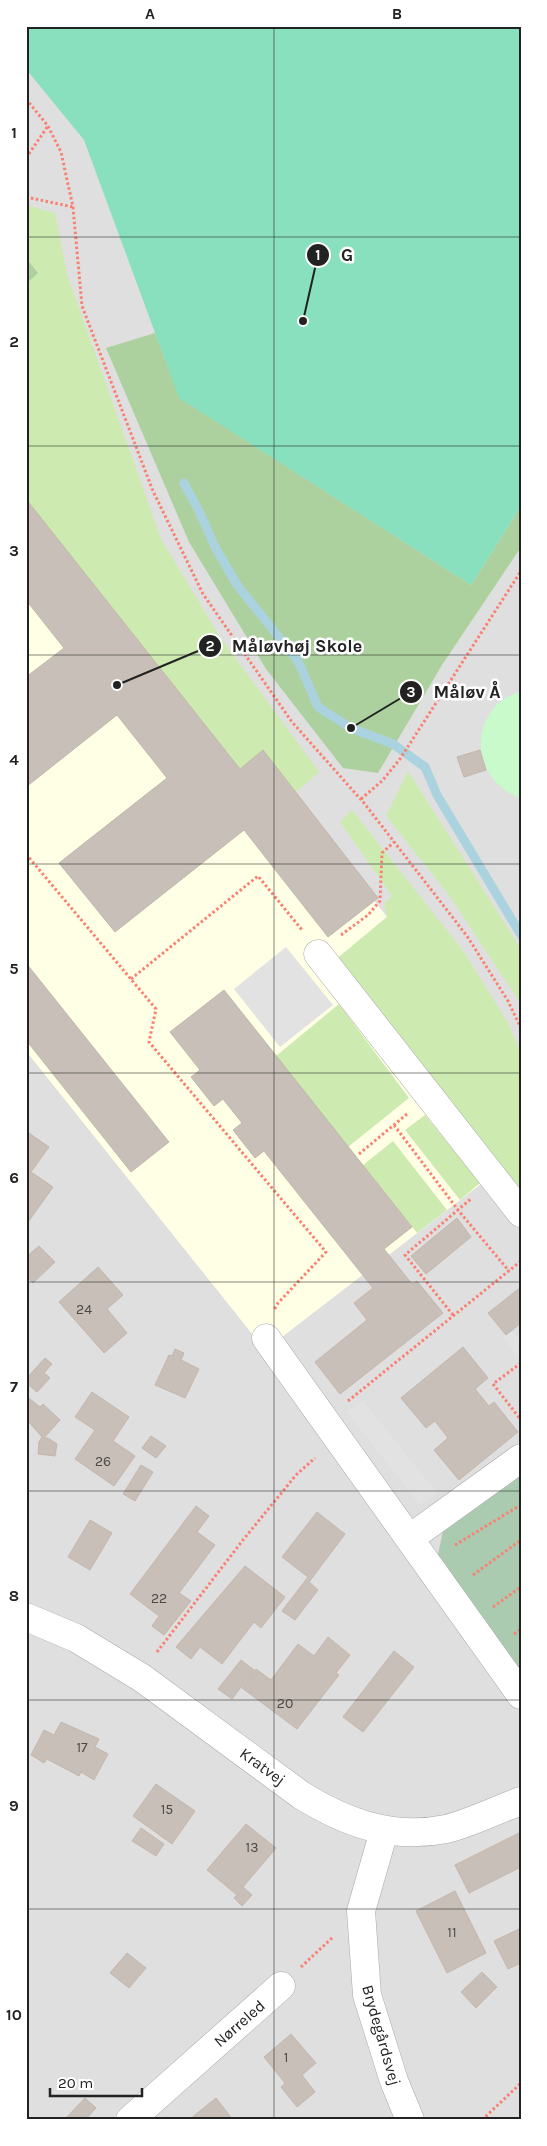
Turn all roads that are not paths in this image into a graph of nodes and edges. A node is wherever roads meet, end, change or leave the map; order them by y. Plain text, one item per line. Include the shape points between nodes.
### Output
1 (318, 954) dead end
2 (521, 1213) edge
3 (266, 1338) road end
4 (521, 1458) edge
5 (410, 1538) junction
6 (26, 1617) edge
7 (521, 1695) edge
8 (521, 1801) edge
9 (384, 1831) junction
10 (291, 1977) road end
11 (130, 2120) edge
12 (410, 2120) edge

1 - 2 street
3 - 5 street
4 - 5 street
5 - 7 street
6 - 9 street, Kratvej via 76,1638 142,1678 328,1812
8 - 9 street, Kratvej via 448,1828 423,1832
9 - 12 street, Brydegårdsvej via 361,1911 367,1995
10 - 11 street, Nørreled

